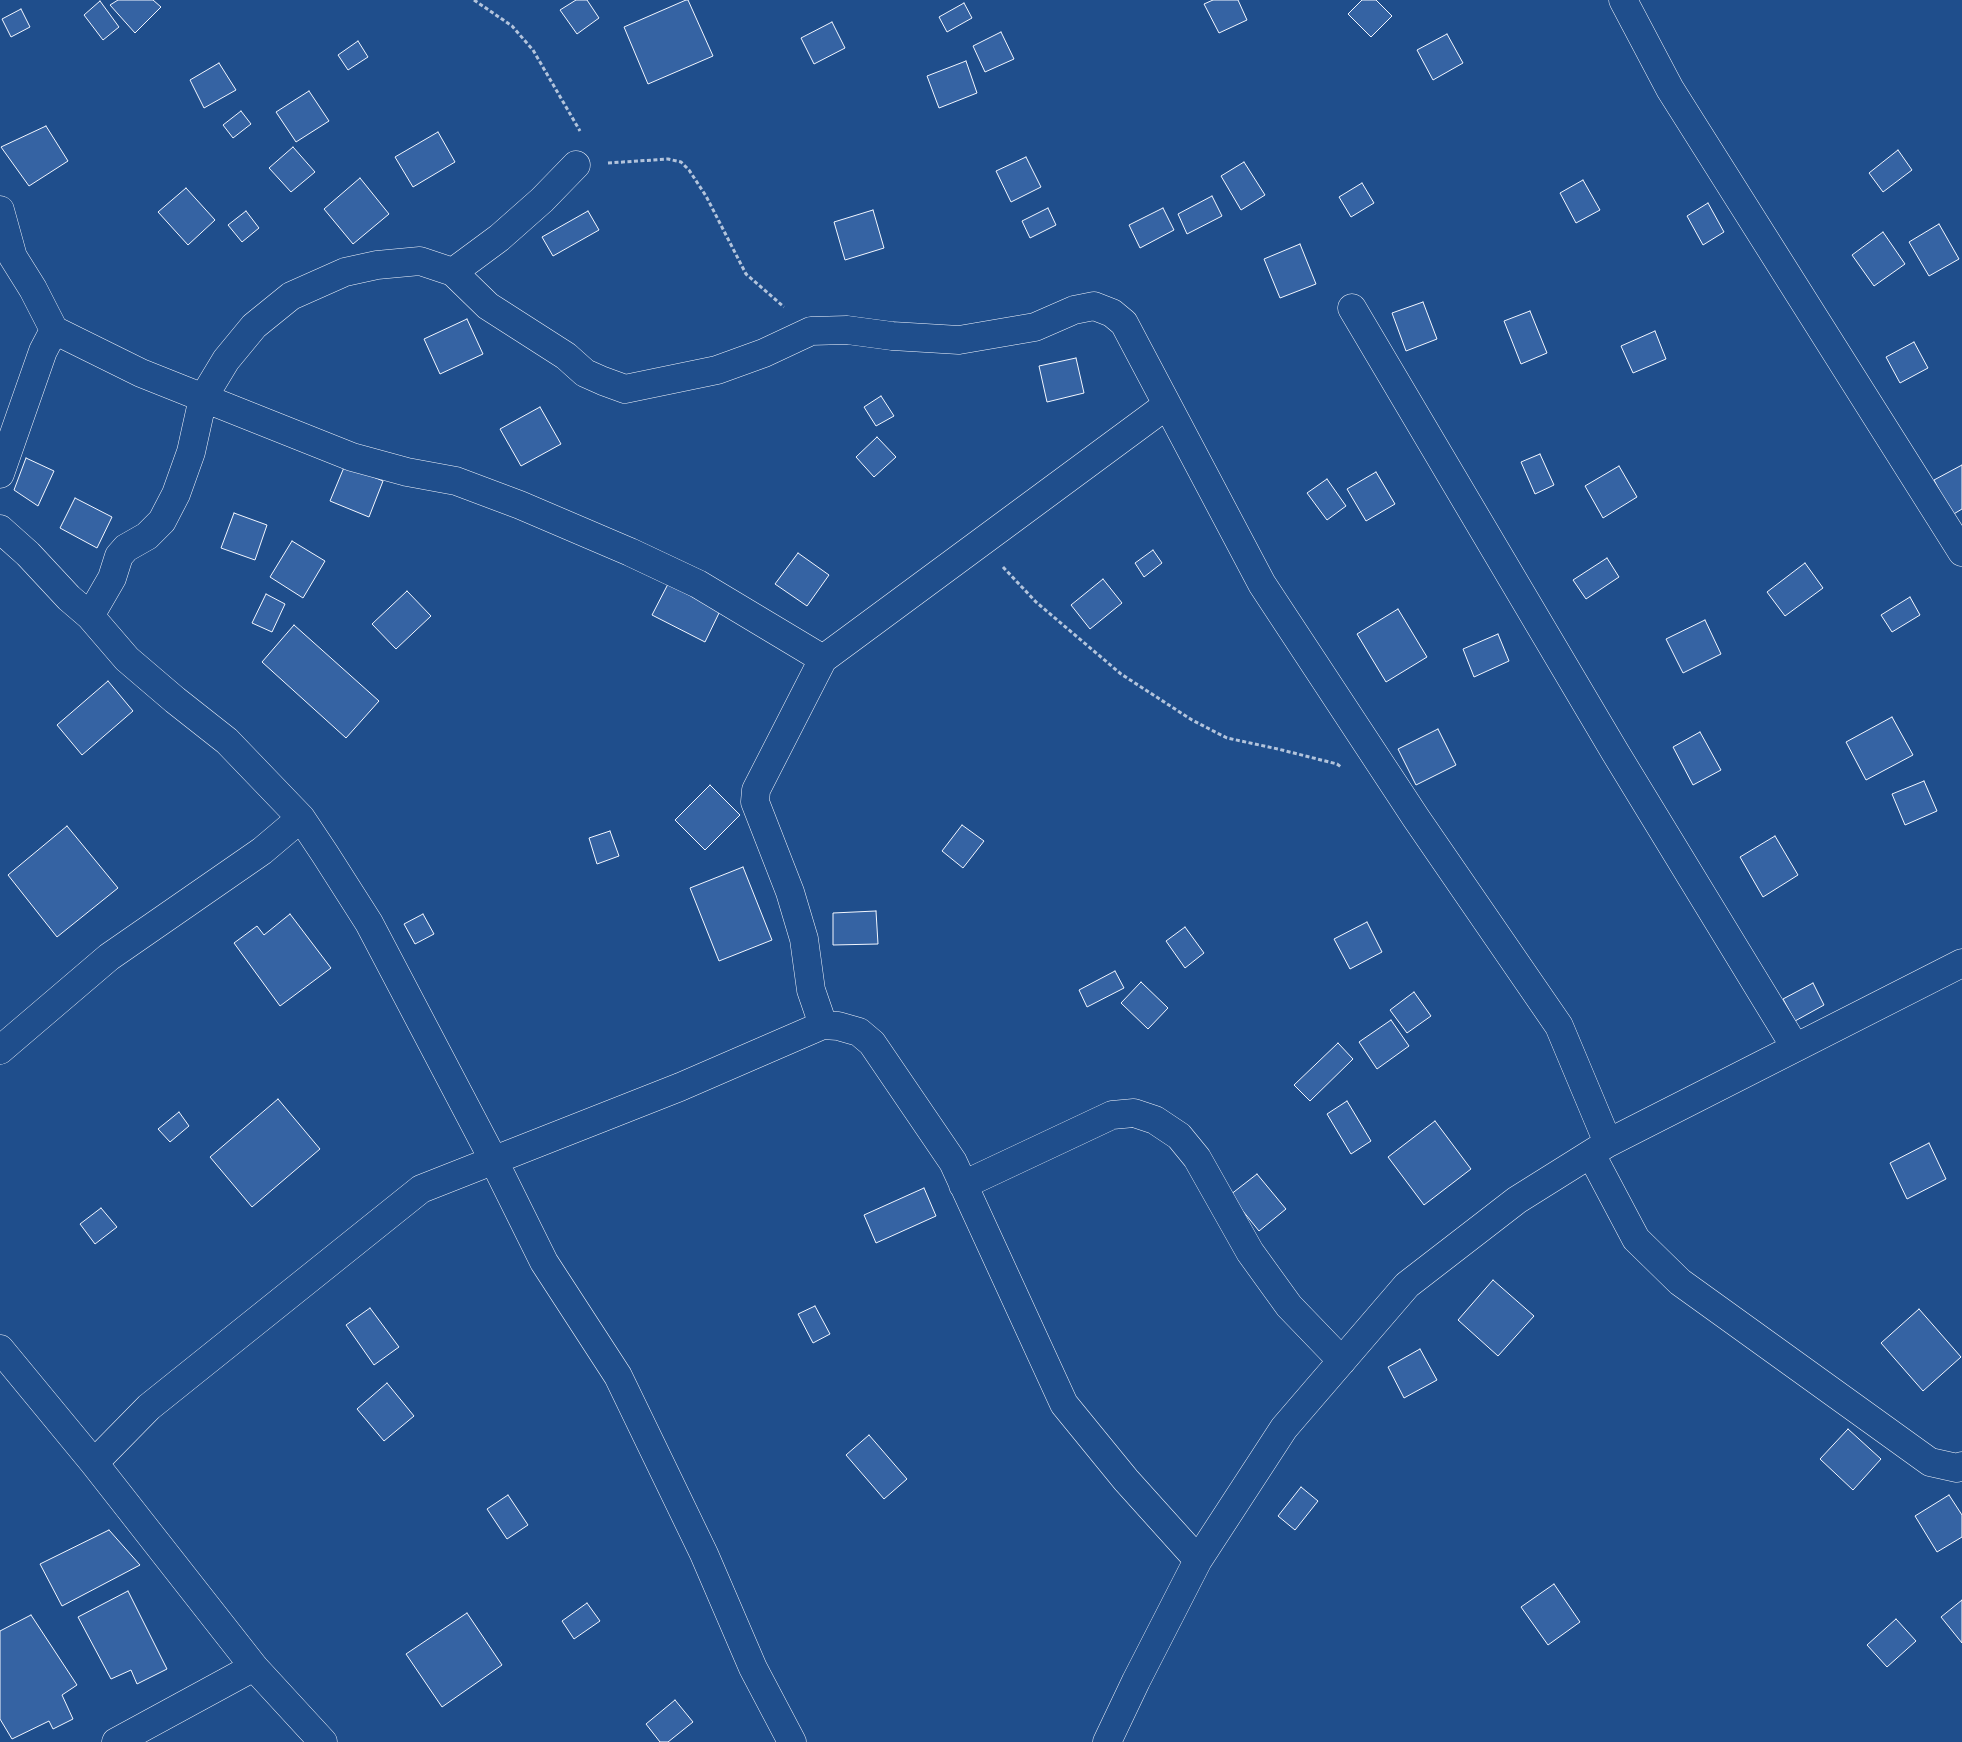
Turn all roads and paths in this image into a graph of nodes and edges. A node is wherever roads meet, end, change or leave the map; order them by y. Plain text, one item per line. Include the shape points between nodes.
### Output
1 (474, 0) edge
2 (1623, 0) edge
3 (576, 165) junction
4 (0, 210) edge
5 (4, 242) edge
6 (453, 272) junction
7 (1352, 308) dead end
8 (54, 330) junction
9 (811, 331) junction
10 (203, 398) junction
11 (1167, 405) junction
12 (0, 474) edge
13 (0, 529) edge
14 (982, 543) junction
15 (1962, 552) edge
16 (90, 616) junction
17 (823, 660) junction
18 (1344, 770) dead end
19 (301, 818) junction
20 (1962, 963) edge
21 (823, 1025) junction
22 (1795, 1047) junction
23 (0, 1050) edge
24 (1599, 1149) junction
25 (494, 1161) junction
26 (963, 1185) junction
27 (0, 1349) edge
28 (1342, 1361) junction
29 (94, 1463) junction
30 (1962, 1466) edge
31 (1198, 1560) junction
32 (254, 1667) junction
33 (116, 1742) edge
34 (323, 1742) edge
35 (792, 1742) edge
36 (1107, 1742) edge

1 - 3 path via 512,26 533,50 584,138
2 - 15 street via 1670,89
3 - 6 street via 542,200
3 - 9 path via 668,159 681,162 706,196 746,274
4 - 5 street
5 - 8 street
6 - 9 street via 488,306 566,356 585,373 625,389 717,370
6 - 10 street via 420,261 377,265 345,272 291,296 254,326 226,360
7 - 22 street via 1615,752
8 - 10 street via 141,373
8 - 12 street
9 - 11 street via 847,330 959,340 1035,327 1074,310 1094,306 1112,313 1124,323
10 - 16 street via 191,452 176,494 162,521 119,556 112,578
10 - 17 street via 352,457 456,481 520,505 698,584
11 - 14 street
11 - 24 street via 1262,584 1416,818 1559,1026
13 - 16 street
14 - 17 street
14 - 18 path via 1006,572 1074,636 1121,674 1184,715 1227,738 1336,764
16 - 19 street via 127,658 227,741
17 - 21 street via 756,790 755,802 790,892 804,938 811,990
19 - 23 street via 262,851 109,957
19 - 25 street via 369,923
20 - 22 street
21 - 25 street via 680,1088
21 - 26 street via 859,1032 872,1043 953,1162
22 - 24 street
24 - 28 street via 1517,1200 1406,1285
24 - 30 street via 1636,1239 1680,1282 1930,1462 1957,1468
25 - 29 street via 421,1189 149,1407
25 - 35 street via 544,1262 618,1376 704,1554 753,1668
26 - 28 street via 1112,1116 1134,1114 1155,1120 1179,1136 1197,1158 1256,1260 1289,1306
26 - 31 street via 1064,1404
27 - 29 street
28 - 31 street via 1284,1428
29 - 32 street
31 - 36 street
32 - 33 street
32 - 34 street

